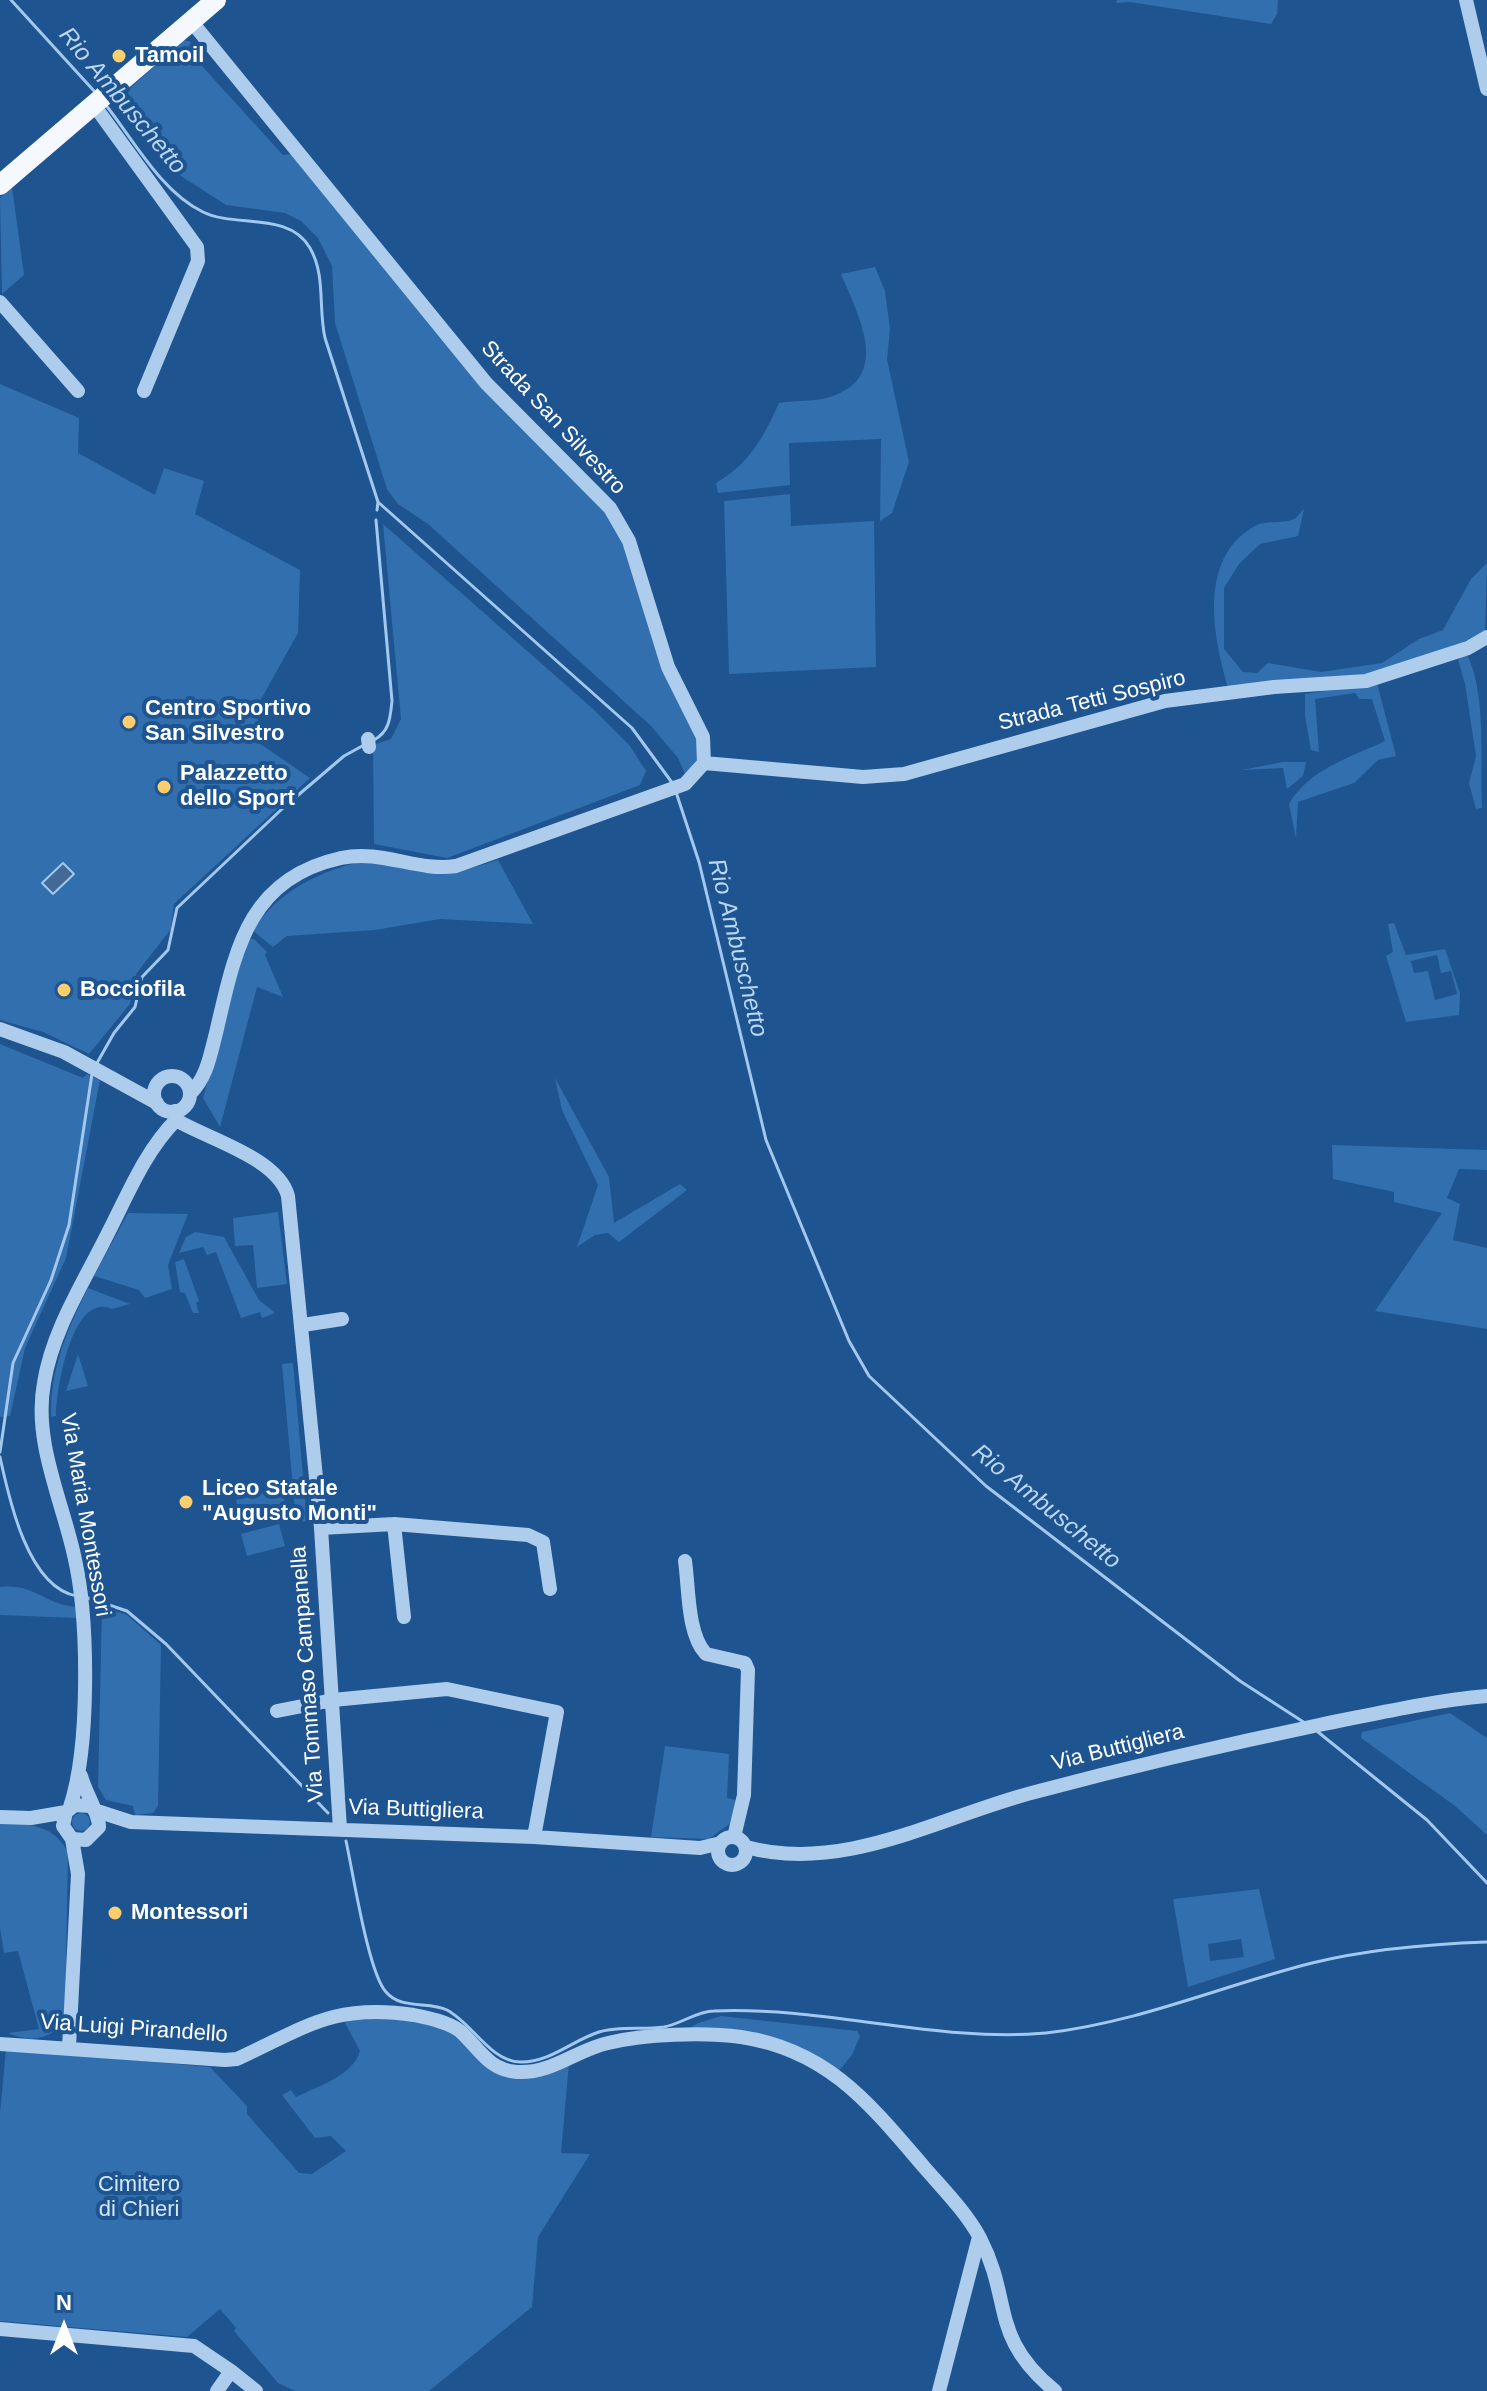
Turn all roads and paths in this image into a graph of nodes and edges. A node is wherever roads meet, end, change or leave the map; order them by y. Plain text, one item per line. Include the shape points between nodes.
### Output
1 (216, 0) edge
2 (1466, 0) edge
3 (191, 21) junction
4 (1487, 89) edge
5 (102, 99) junction
6 (0, 185) edge
7 (0, 302) edge
8 (78, 391) dead end
9 (144, 391) dead end
10 (1487, 637) edge
11 (704, 763) junction
12 (0, 1029) edge
13 (211, 1050) junction
14 (176, 1077) junction
15 (116, 1079) junction
16 (160, 1081) junction
17 (175, 1106) junction
18 (342, 1319) dead end
19 (303, 1325) junction
20 (394, 1524) junction
21 (321, 1528) junction
22 (685, 1561) dead end
23 (550, 1589) dead end
24 (404, 1617) dead end
25 (1487, 1696) edge
26 (333, 1700) junction
27 (277, 1711) dead end
28 (80, 1775) junction
29 (92, 1808) junction
30 (68, 1809) junction
31 (0, 1817) edge
32 (31, 1818) junction
33 (131, 1822) junction
34 (340, 1829) junction
35 (68, 1835) junction
36 (94, 1835) junction
37 (534, 1837) junction
38 (733, 1848) junction
39 (78, 1874) junction
40 (71, 2022) junction
41 (0, 2044) edge
42 (44, 2045) junction
43 (69, 2047) junction
44 (101, 2050) junction
45 (979, 2237) junction
46 (0, 2329) edge
47 (231, 2371) junction
48 (217, 2391) edge
49 (256, 2391) edge
50 (939, 2391) edge
51 (1055, 2391) edge

1 - 3 main road
2 - 4 street
3 - 5 main road
3 - 11 street, Strada San Silvestro via 486,383 610,508 629,541 668,667 703,737
5 - 6 main road
5 - 9 street via 197,247 198,261
7 - 8 street
10 - 11 street, Strada Tetti Sospiro via 1366,681 1165,701 904,774 857,776
11 - 13 street via 685,784 456,866 433,867 367,853 304,872 268,899 244,928
12 - 15 street via 36,1039
13 - 14 street via 192,1073
13 - 17 street via 200,1082
14 - 16 street
14 - 17 street, Via Tommaso Campanella via 186,1083
15 - 16 street
15 - 17 street
16 - 17 street via 155,1091
17 - 19 street, Via Tommaso Campanella via 204,1135 271,1169 284,1182
17 - 28 street, Via Maria Montessori via 73,1301 43,1384 48,1458 82,1599
18 - 19 street
19 - 21 street, Via Tommaso Campanella
20 - 21 street
20 - 23 street via 528,1535 543,1542
20 - 24 street
21 - 26 street, Via Tommaso Campanella
22 - 38 street via 702,1650 745,1663 748,1670 744,1795
25 - 38 street, Via Buttigliera via 1245,1740 1015,1797 882,1842 817,1852
26 - 27 street
26 - 34 street, Via Tommaso Campanella
26 - 37 street via 447,1689 557,1712
28 - 29 street, Via Maria Montessori
28 - 30 street, Via Maria Montessori
29 - 30 street
29 - 33 street, Via Buttigliera
29 - 36 street, Via Maria Montessori via 99,1821
30 - 32 street
30 - 35 street, Via Maria Montessori
31 - 32 street
32 - 35 street
33 - 34 street, Via Buttigliera
33 - 36 street, Via Buttigliera
34 - 37 street, Via Buttigliera
35 - 36 street, Via Buttigliera
35 - 39 street
36 - 39 street
37 - 38 street, Via Buttigliera
39 - 40 street
40 - 42 street
40 - 43 street
40 - 44 street
41 - 42 street, Via Luigi Pirandello
42 - 43 street, Via Luigi Pirandello
43 - 44 street, Via Luigi Pirandello
44 - 45 street, Via Luigi Pirandello via 237,2059 336,2014 354,2011 386,2011 442,2023 458,2030 490,2063 518,2072 539,2071 609,2043 742,2037 805,2056 867,2099
45 - 50 street
45 - 51 street, Via Luigi Pirandello via 1010,2341 1030,2370
46 - 47 street via 194,2346
47 - 48 street
47 - 49 street

